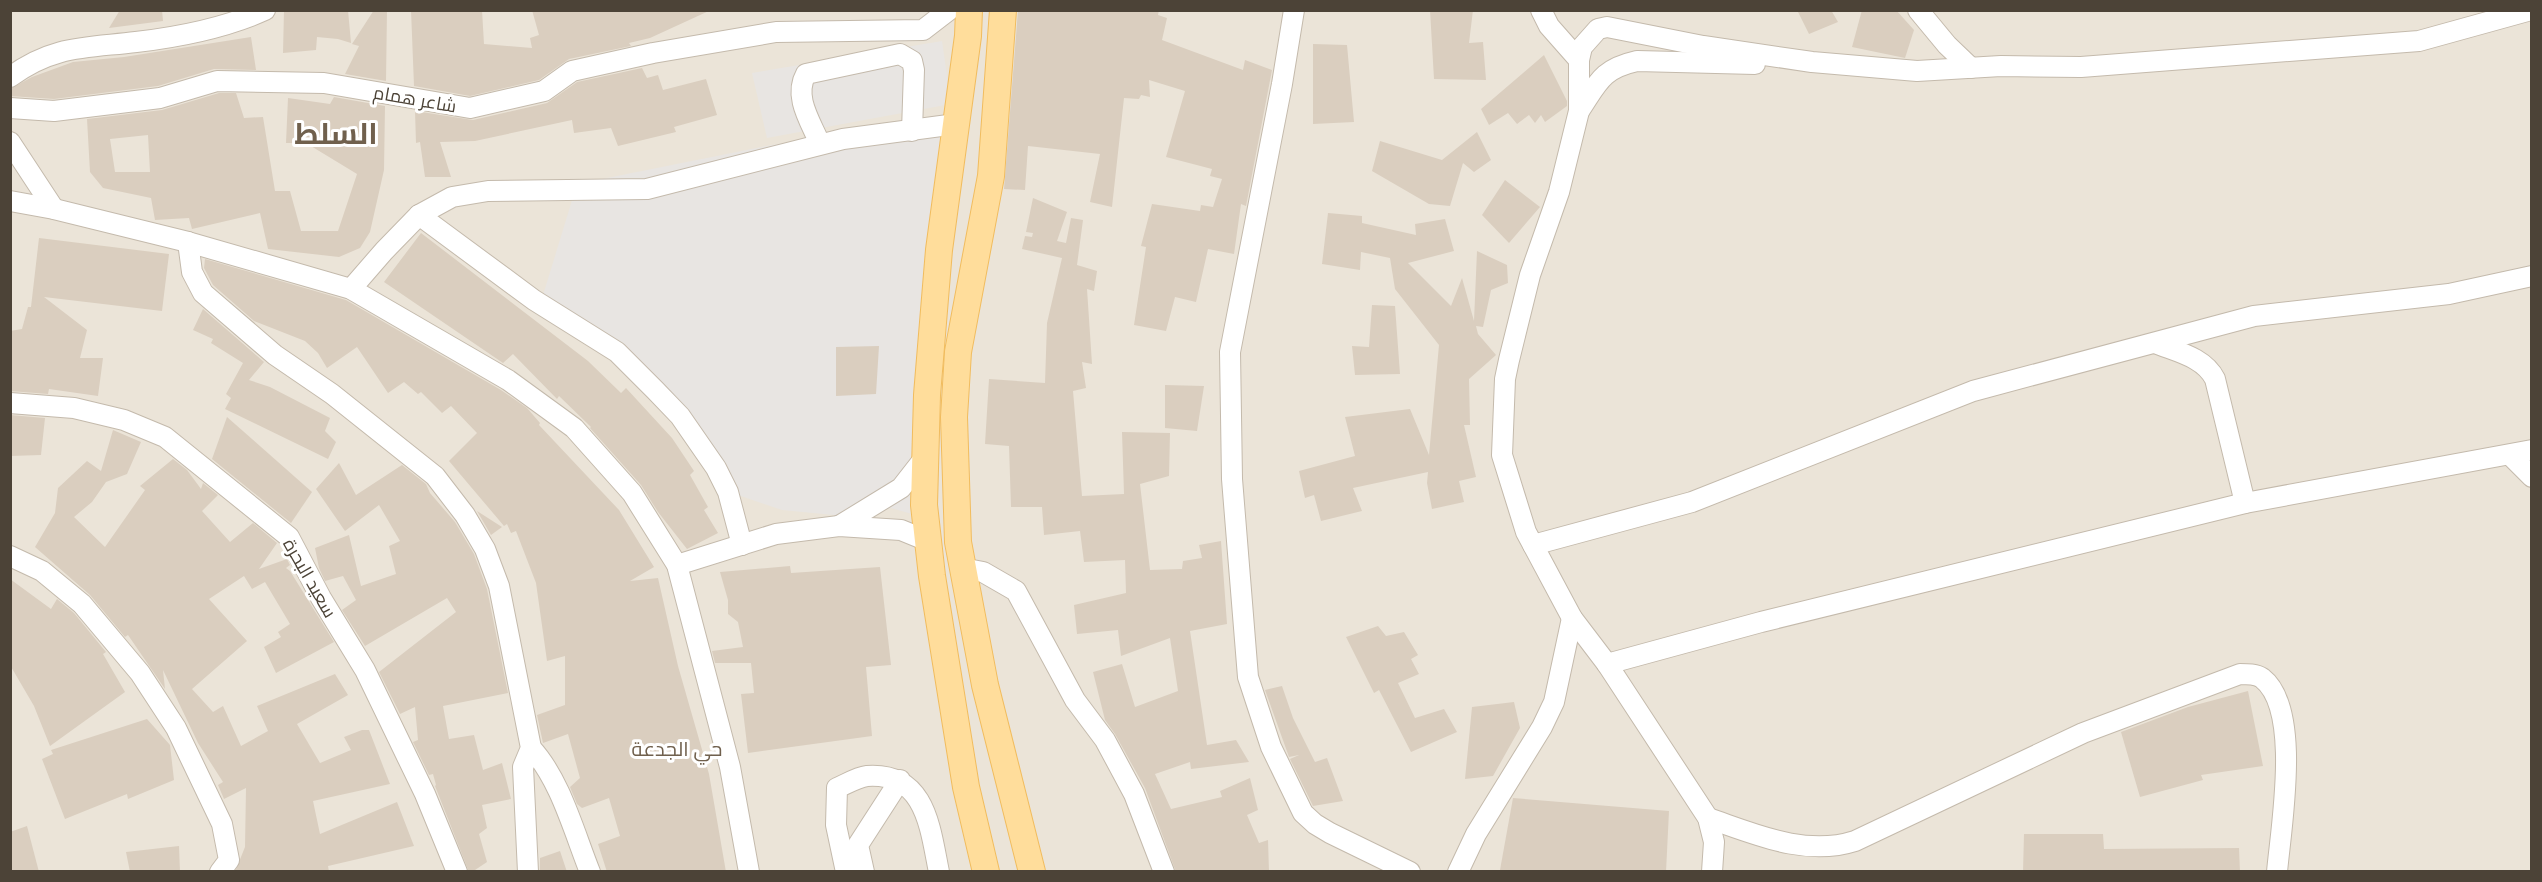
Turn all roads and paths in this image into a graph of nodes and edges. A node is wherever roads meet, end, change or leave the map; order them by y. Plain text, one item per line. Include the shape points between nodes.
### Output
1 (265, 10) edge
2 (949, 10) edge
3 (969, 10) edge
4 (1003, 10) edge
5 (1294, 10) edge
6 (1541, 10) edge
7 (1918, 10) edge
8 (2530, 10) edge
9 (1579, 60) junction
10 (1812, 62) junction
11 (1971, 68) junction
12 (10, 77) edge
13 (10, 108) edge
14 (1579, 111) junction
15 (995, 120) junction
16 (956, 124) junction
17 (912, 131) junction
18 (10, 142) edge
19 (820, 144) junction
20 (10, 201) edge
21 (54, 209) junction
22 (419, 214) junction
23 (188, 242) junction
24 (2532, 276) edge
25 (351, 289) junction
26 (2156, 343) junction
27 (10, 403) edge
28 (2532, 450) edge
29 (926, 456) junction
30 (2511, 456) junction
31 (2532, 477) edge
32 (2245, 503) junction
33 (838, 526) junction
34 (928, 541) junction
35 (742, 545) junction
36 (1533, 545) junction
37 (10, 556) edge
38 (677, 565) junction
39 (962, 567) junction
40 (1572, 618) junction
41 (1607, 664) junction
42 (531, 748) junction
43 (900, 780) junction
44 (1708, 818) junction
45 (220, 872) edge
46 (457, 872) edge
47 (528, 872) edge
48 (590, 872) edge
49 (749, 872) edge
50 (846, 872) edge
51 (864, 872) edge
52 (939, 872) edge
53 (986, 872) edge
54 (1032, 872) edge
55 (1164, 872) edge
56 (1410, 872) edge
57 (1458, 872) edge
58 (1712, 872) edge
59 (2277, 872) edge

1 - 12 street via 181,35 54,52
2 - 13 street, شاعر همام via 923,30 776,32 653,53 572,71 544,91 470,108 324,83 217,81 160,98 54,111
3 - 16 main road
4 - 15 main road
5 - 56 street via 1230,352 1232,479 1248,677 1271,747 1303,813 1330,833
6 - 9 street via 1549,26
7 - 11 street
8 - 11 street via 2419,41 2081,68
9 - 10 street via 1589,36 1607,27
9 - 14 street
10 - 11 street via 1917,71
10 - 14 street via 1783,65 1636,61 1602,76
14 - 36 street via 1559,192 1530,275 1505,379 1502,455 1518,513
15 - 16 main road
15 - 39 main road via 991,176 958,352 954,417
16 - 17 street
16 - 29 main road via 939,250
17 - 19 street
17 - 19 street via 914,70 912,61 900,54 806,74 801,99
18 - 21 street
19 - 22 street via 662,187 469,192
20 - 21 street
21 - 23 street
22 - 25 street
22 - 35 street via 534,300 617,352 655,390 680,416 716,468 728,492
23 - 25 street
23 - 42 street via 192,272 202,293 275,355 332,394 435,476 465,516 485,549 499,586
24 - 26 street via 2449,294 2254,316
25 - 38 street via 508,380 574,428 632,493
26 - 32 street via 2210,369
26 - 36 street via 1959,395 1692,502
27 - 46 street, سعيد البحرة via 74,408 124,420 165,437 289,537 365,670 425,794
28 - 30 street
29 - 33 street via 901,488
29 - 34 main road via 924,505
30 - 31 street
30 - 32 street
32 - 41 street via 1761,622
33 - 34 street via 901,530
33 - 35 street via 776,534
34 - 53 main road via 966,787
35 - 38 street
36 - 40 street
37 - 45 street via 42,571 82,604 140,674 176,728 222,824 229,860
38 - 49 street via 730,767
39 - 54 main road via 985,685
39 - 55 street via 983,572 1016,591 1075,700 1105,740 1134,794
40 - 41 street
40 - 57 street via 1554,702 1476,834
41 - 44 street
42 - 47 street via 523,767
42 - 48 street via 552,778
43 - 50 street via 867,776 837,788 837,825
43 - 51 street via 858,845
43 - 52 street via 926,815
44 - 58 street via 1714,842
44 - 59 street via 1779,842 1839,846 2083,733 2248,674 2261,677 2266,683 2284,721 2286,768

